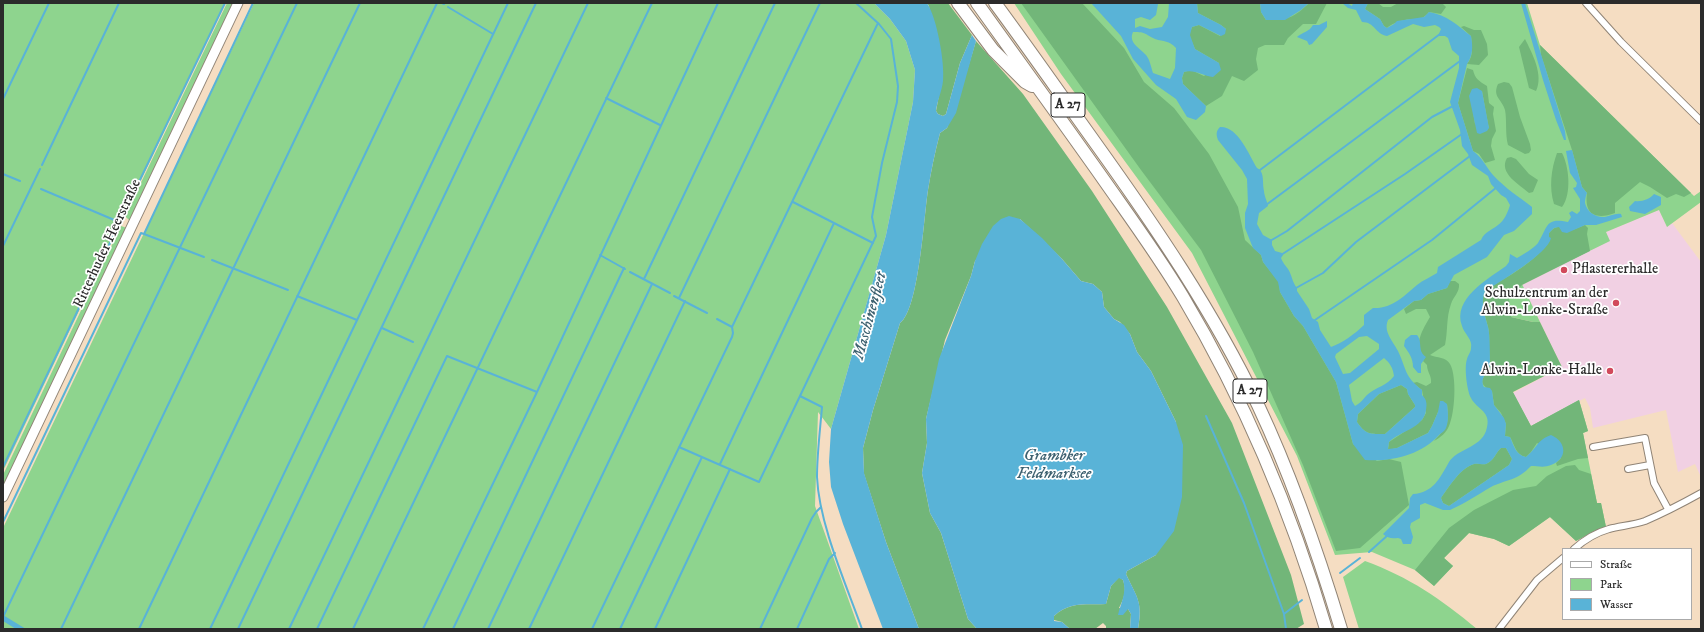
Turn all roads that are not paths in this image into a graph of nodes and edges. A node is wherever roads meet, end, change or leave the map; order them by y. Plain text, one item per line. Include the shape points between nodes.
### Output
1 (238, 3) edge
2 (958, 3) edge
3 (977, 3) edge
4 (995, 3) edge
5 (1002, 3) edge
6 (1586, 3) edge
7 (1019, 35) junction
8 (1039, 89) junction
9 (1701, 122) edge
10 (1593, 447) dead end
11 (1650, 465) junction
12 (1628, 469) dead end
13 (1701, 493) edge
14 (3, 497) edge
15 (1668, 509) junction
16 (1575, 548) edge
17 (1562, 559) edge
18 (1326, 629) edge
19 (1341, 629) edge
20 (1499, 629) edge

1 - 14 main road, Ritterhuder Heerstraße
2 - 8 highway via 994,50 1024,82
3 - 8 highway, A 27
4 - 7 highway, A 27
5 - 7 highway
6 - 9 street
7 - 19 highway, A 27 via 1158,232 1219,330 1279,453 1305,517
8 - 18 highway, A 27 via 1148,243 1206,338 1266,460 1291,522
10 - 11 street via 1645,438
11 - 12 street
11 - 15 street via 1654,484
13 - 15 street
15 - 16 street via 1629,526 1598,533
17 - 20 street via 1537,580

